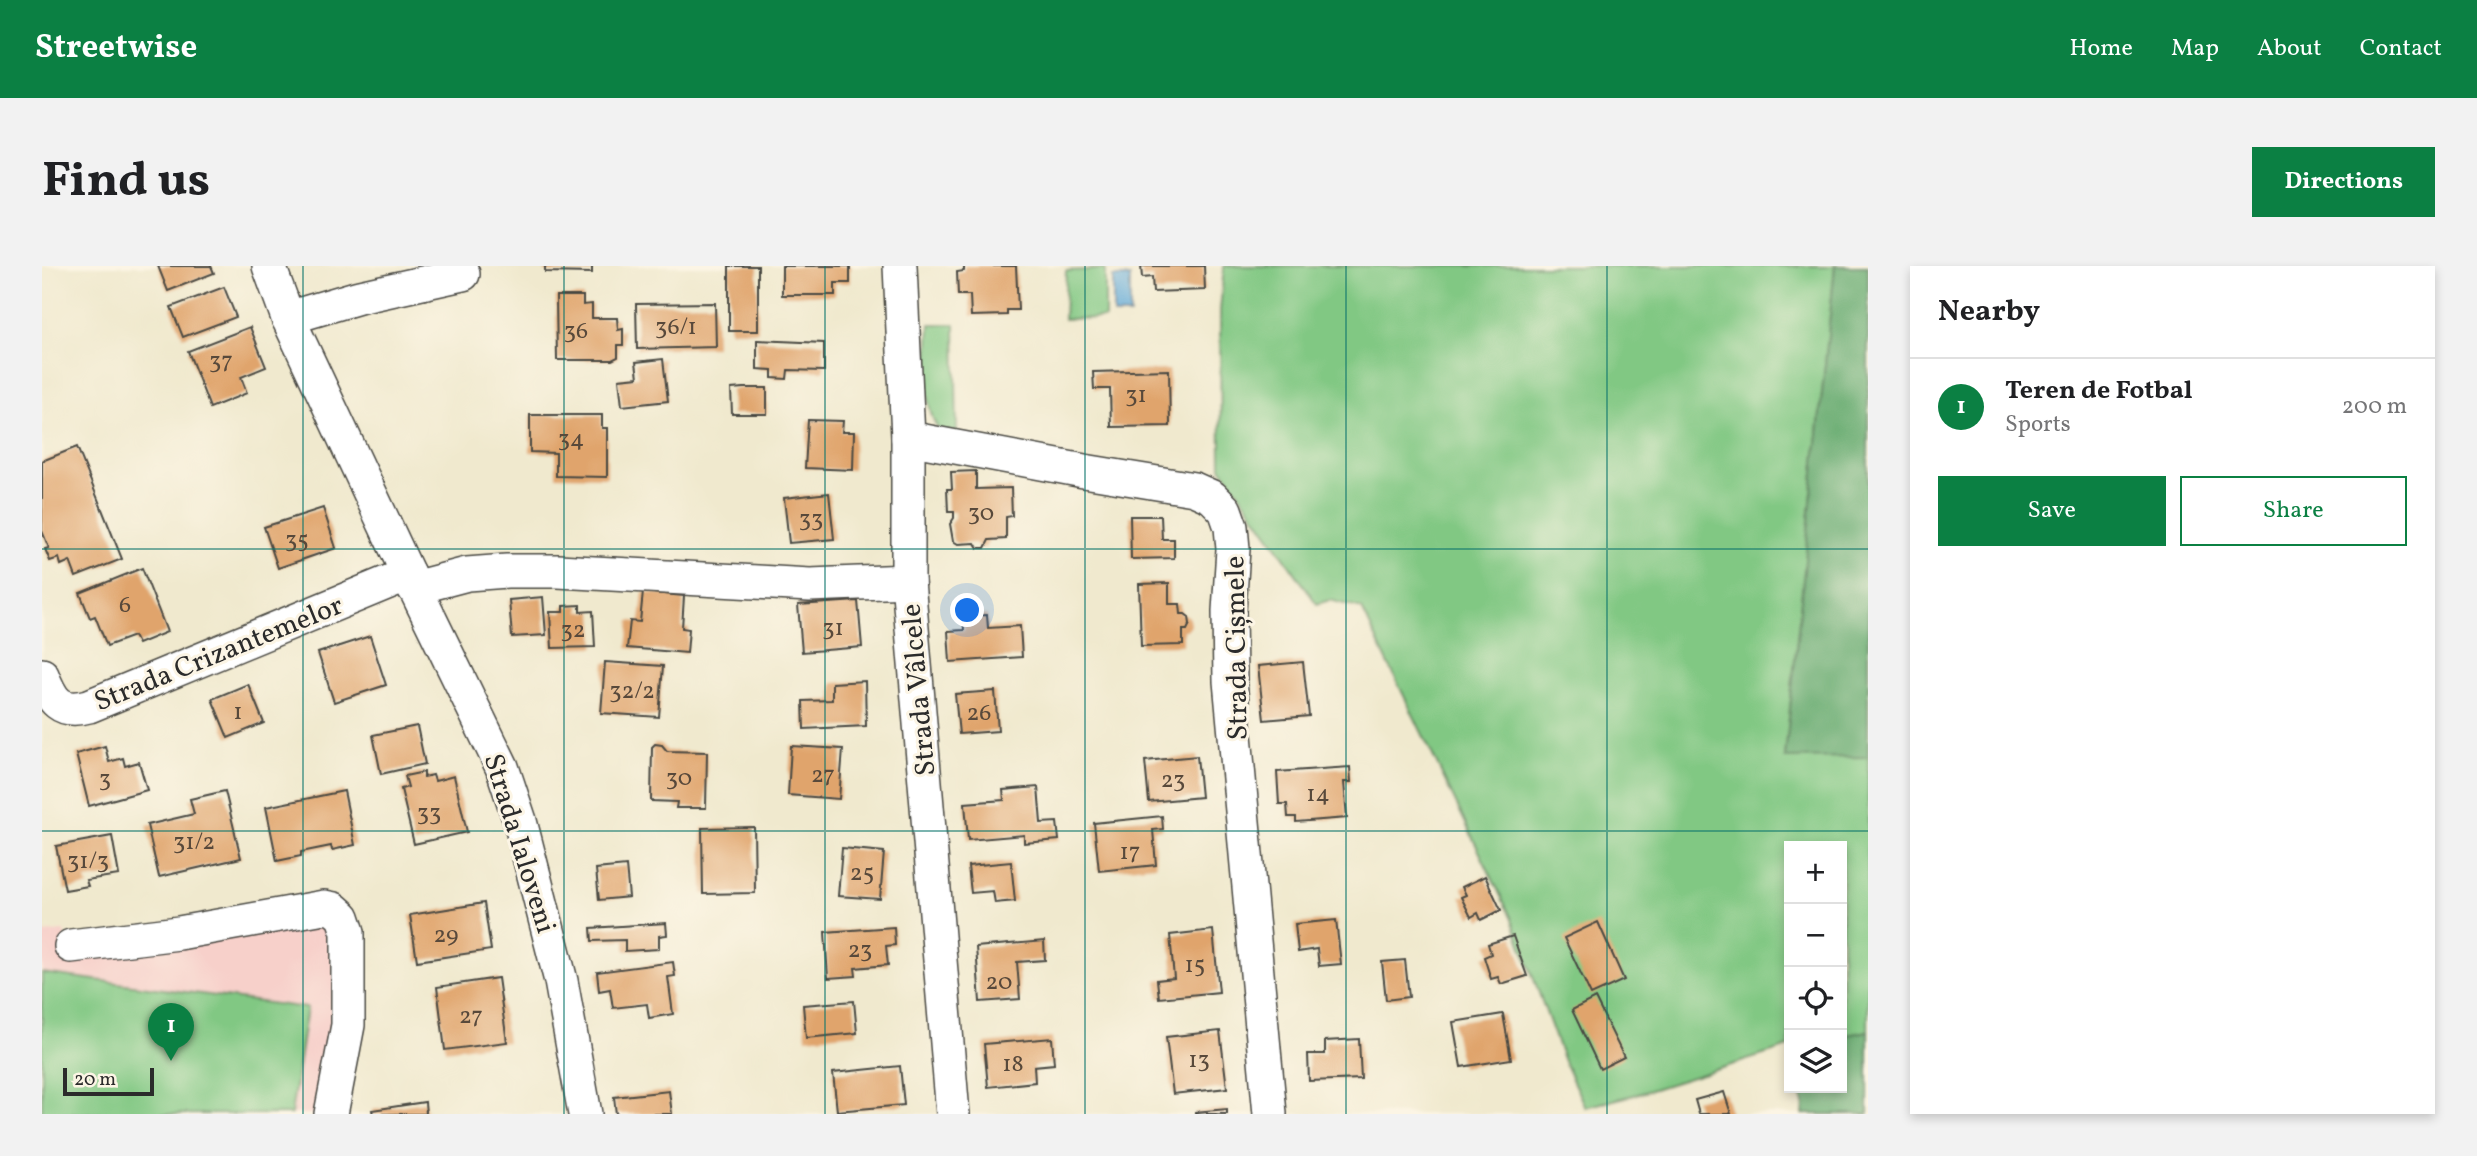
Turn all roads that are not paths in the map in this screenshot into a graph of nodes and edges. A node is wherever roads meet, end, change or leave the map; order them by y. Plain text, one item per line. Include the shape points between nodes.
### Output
1 (269, 266) edge
2 (900, 266) edge
3 (463, 274) dead end
4 (288, 318) junction
5 (908, 438) junction
6 (411, 581) junction
7 (908, 581) junction
8 (42, 675) edge
9 (71, 946) dead end
10 (331, 1114) edge
11 (585, 1114) edge
12 (953, 1114) edge
13 (1270, 1114) edge

1 - 4 street, Strada Ialoveni
2 - 5 street, Strada Vâlcele
3 - 4 street
4 - 6 street, Strada Ialoveni
5 - 7 street, Strada Vâlcele
5 - 13 street, Strada Cișmele via 1194,489 1225,510 1233,549 1228,611 1230,681
6 - 7 street via 507,571 810,585
6 - 8 street, Strada Crizantemelor via 89,706 66,708 58,703
6 - 11 street, Strada Ialoveni via 482,722 515,803 561,981
7 - 12 street, Strada Vâlcele
9 - 10 street via 334,909 348,932 349,968 348,1025

